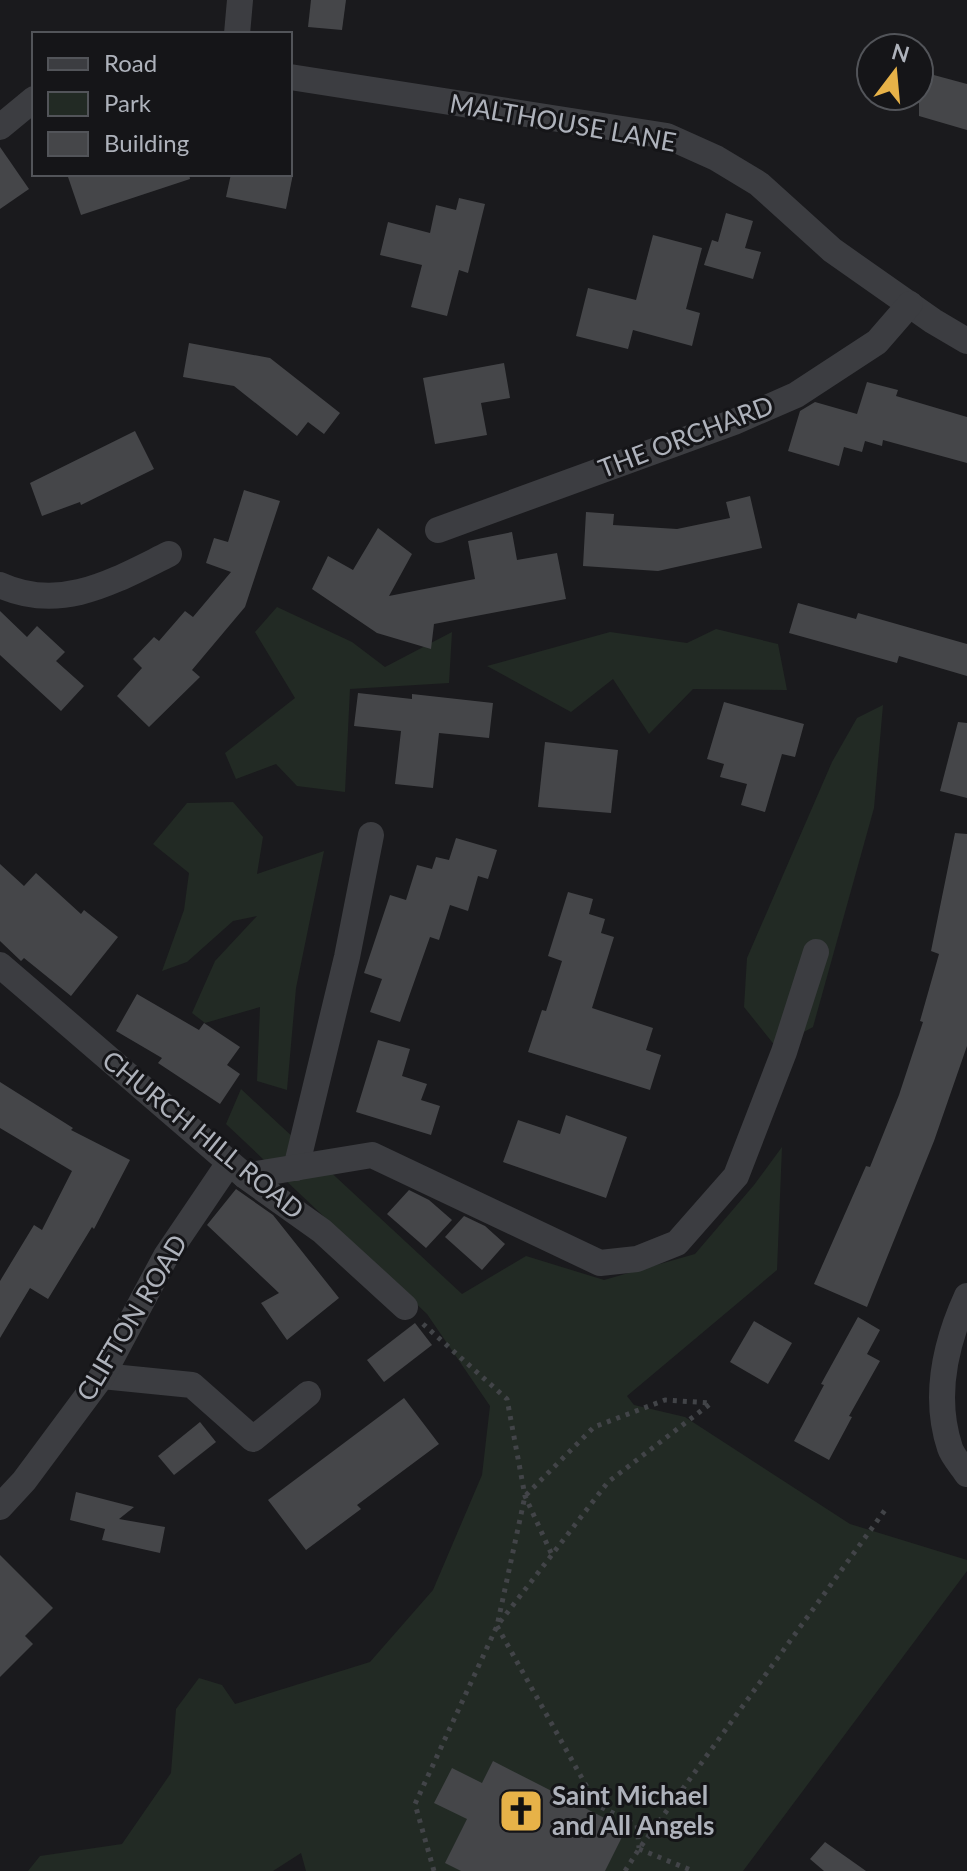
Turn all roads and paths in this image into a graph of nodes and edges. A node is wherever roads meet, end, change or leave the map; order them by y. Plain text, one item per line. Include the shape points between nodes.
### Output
1 (240, 0) edge
2 (237, 32) edge
3 (292, 77) edge
4 (32, 101) edge
5 (0, 127) edge
6 (910, 304) junction
7 (967, 341) edge
8 (438, 530) dead end
9 (169, 554) dead end
10 (0, 585) edge
11 (371, 835) dead end
12 (816, 952) dead end
13 (0, 965) edge
14 (296, 1168) junction
15 (237, 1169) junction
16 (967, 1296) edge
17 (405, 1307) joint
18 (102, 1376) junction
19 (308, 1394) dead end
20 (967, 1474) edge
21 (525, 1496) junction
22 (888, 1506) dead end
23 (0, 1507) edge
24 (552, 1555) junction
25 (497, 1626) junction
26 (639, 1849) junction
27 (434, 1871) edge
28 (625, 1871) edge
29 (693, 1871) edge

1 - 2 street
3 - 6 street, MALTHOUSE LANE via 667,136 759,184 832,250
4 - 5 street
6 - 7 street, MALTHOUSE LANE
6 - 8 street, THE ORCHARD via 877,342 796,395
9 - 10 street via 99,588 59,596 31,596
11 - 14 street
12 - 14 street via 736,1176 677,1243 637,1259 600,1263 372,1155
13 - 15 street, CHURCH HILL ROAD
14 - 15 street
15 - 17 street, CHURCH HILL ROAD via 322,1231
15 - 18 street, CLIFTON ROAD via 166,1256
16 - 20 street via 947,1353 941,1396 950,1449
17 - 21 path via 507,1399
18 - 19 street via 192,1385 253,1439
18 - 23 street, CLIFTON ROAD
21 - 24 path
21 - 24 path via 594,1427 665,1400 711,1403 608,1482
21 - 25 path
22 - 26 path
24 - 25 path
25 - 26 path via 597,1805 637,1825
25 - 27 path via 415,1804
26 - 28 path
26 - 29 path

